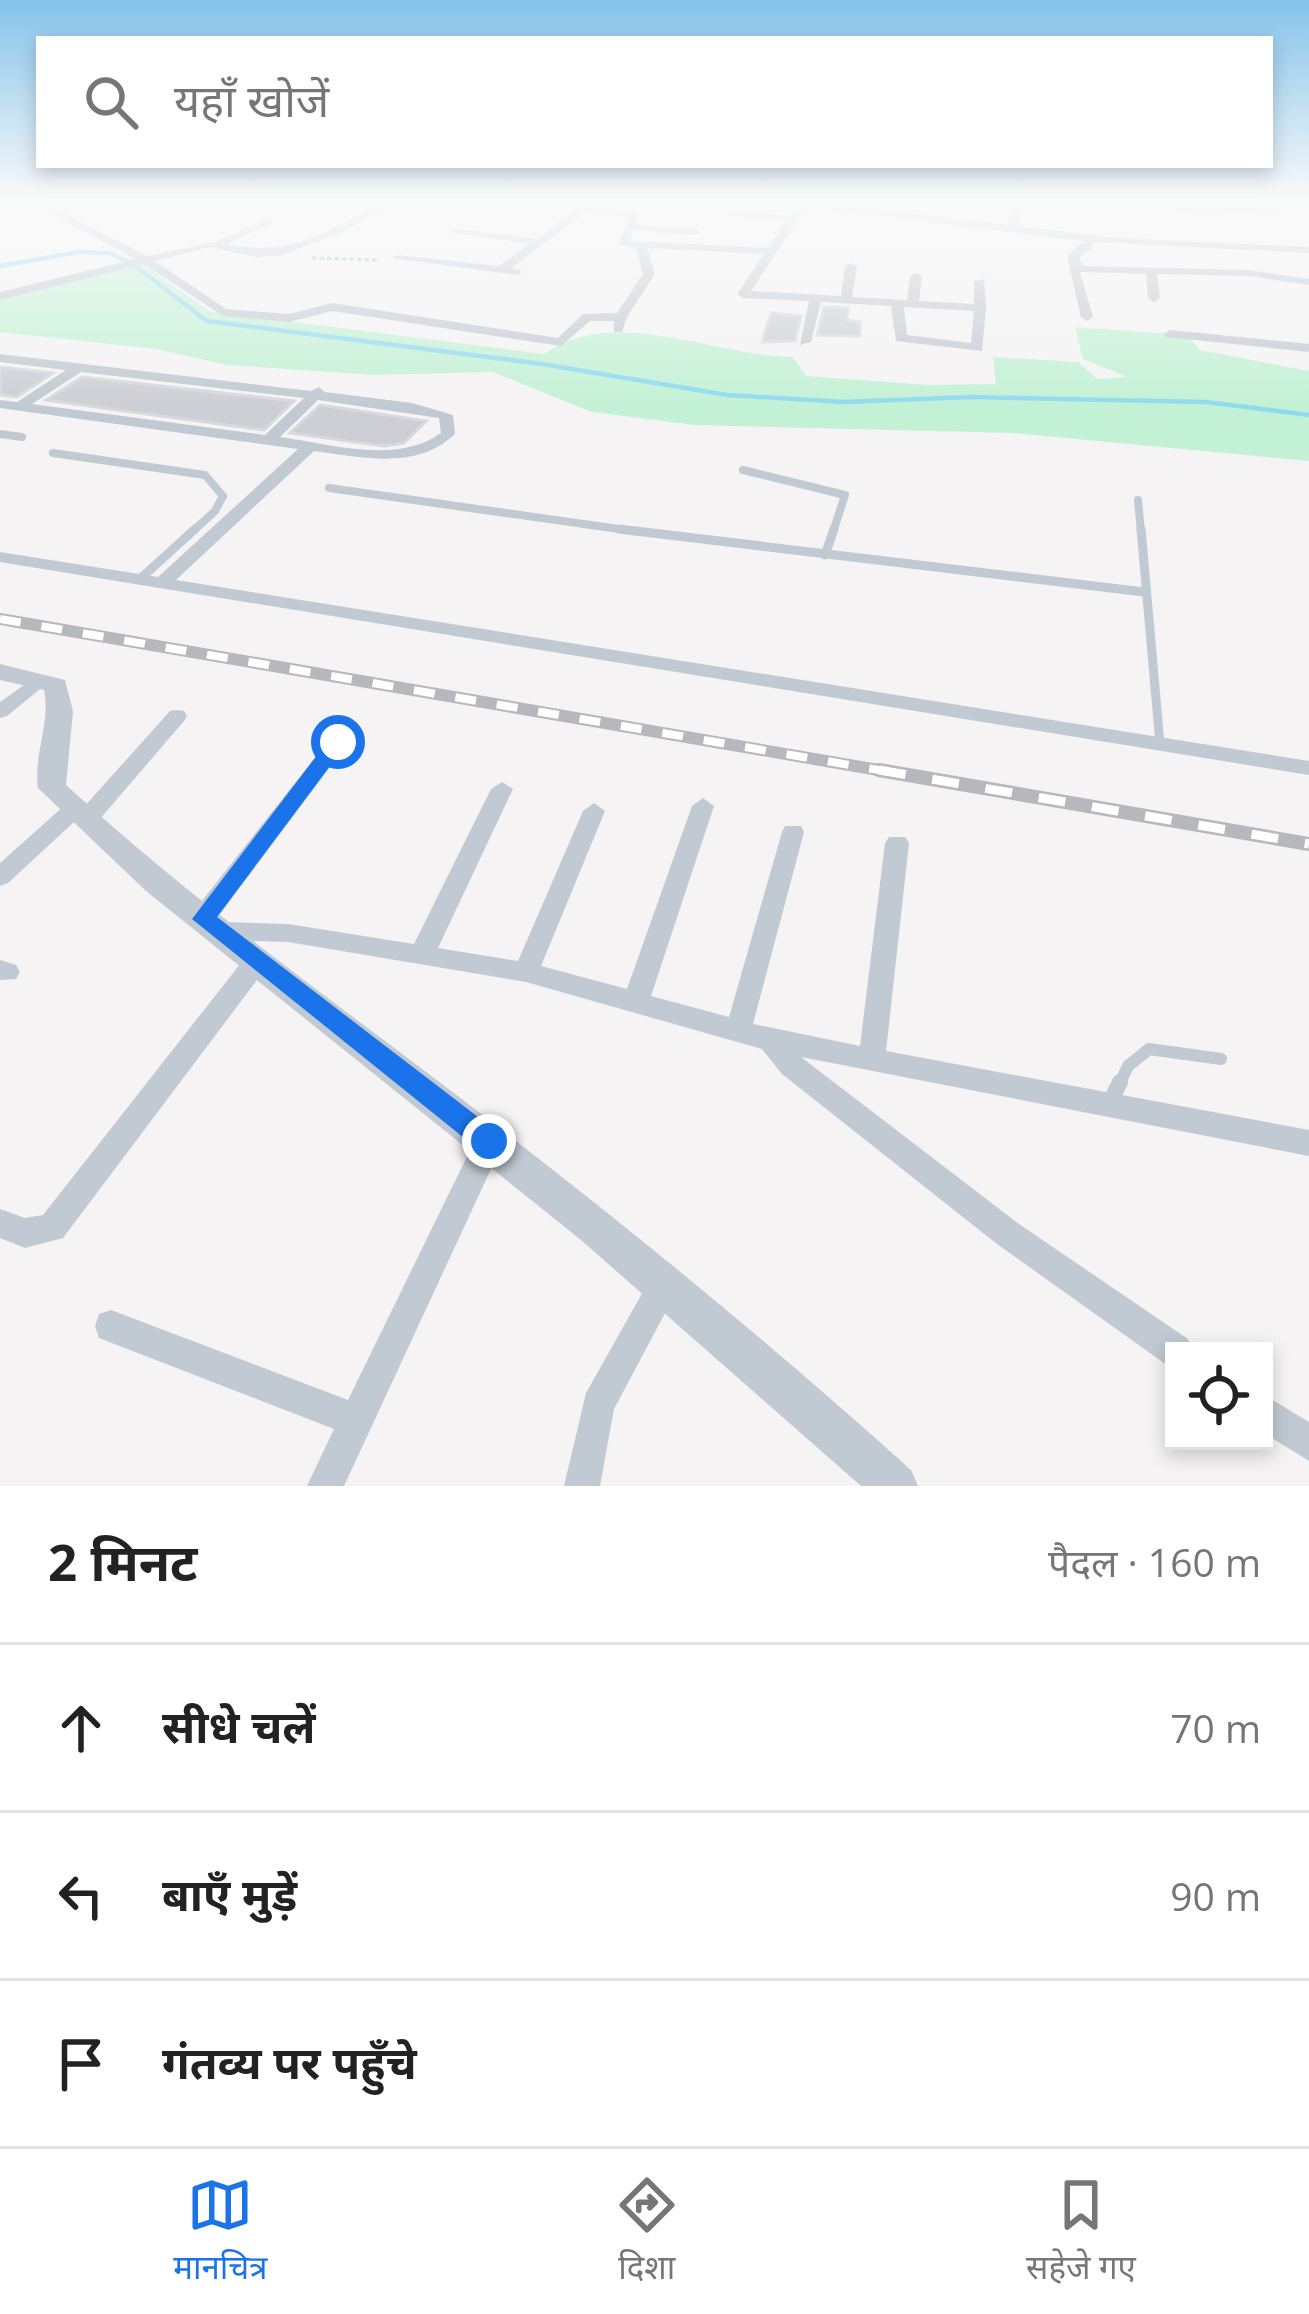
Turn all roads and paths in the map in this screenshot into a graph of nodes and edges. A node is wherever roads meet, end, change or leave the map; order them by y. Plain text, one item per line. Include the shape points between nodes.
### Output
1 (109, 270) edge
2 (153, 270) edge
3 (495, 270) edge
4 (648, 270) edge
5 (758, 270) edge
6 (850, 270) edge
7 (1075, 270) edge
8 (1127, 270) edge
9 (500, 271) joint
10 (1151, 271) junction
11 (517, 272) dead end
12 (916, 276) dead end
13 (980, 281) dead end
14 (1307, 283) edge
15 (0, 296) edge
16 (816, 298) junction
17 (1154, 298) dead end
18 (846, 300) junction
19 (905, 302) junction
20 (980, 308) junction
21 (1087, 316) dead end
22 (1170, 334) dead end
23 (805, 342) dead end
24 (1309, 348) edge
25 (96, 355) dead end
26 (0, 358) edge
27 (78, 367) junction
28 (327, 382) dead end
29 (314, 395) junction
30 (0, 404) edge
31 (20, 406) junction
32 (0, 434) edge
33 (22, 437) dead end
34 (268, 441) junction
35 (310, 446) junction
36 (52, 453) dead end
37 (743, 470) dead end
38 (329, 488) dead end
39 (1138, 500) dead end
40 (825, 555) junction
41 (0, 557) edge
42 (140, 579) junction
43 (163, 582) junction
44 (1144, 592) junction
45 (0, 672) edge
46 (38, 681) junction
47 (0, 712) edge
48 (177, 716) dead end
49 (338, 742) dead end
50 (1160, 744) junction
51 (1309, 768) edge
52 (502, 789) dead end
53 (703, 806) dead end
54 (594, 811) dead end
55 (79, 815) junction
56 (793, 832) dead end
57 (897, 843) dead end
58 (0, 877) edge
59 (212, 925) junction
60 (423, 952) junction
61 (257, 961) junction
62 (526, 972) junction
63 (636, 1001) junction
64 (739, 1028) junction
65 (771, 1040) junction
66 (872, 1058) junction
67 (1221, 1059) dead end
68 (1109, 1104) junction
69 (489, 1141) junction
70 (1309, 1142) edge
71 (0, 1223) edge
72 (664, 1285) junction
73 (111, 1326) dead end
74 (1165, 1343) edge
75 (1273, 1418) edge
76 (356, 1420) junction
77 (1309, 1444) edge
78 (325, 1486) edge
79 (582, 1486) edge
80 (896, 1486) edge

1 - 15 street
2 - 4 street via 224,312 289,318 332,307 561,342 586,317 619,323
3 - 9 street
5 - 16 street via 743,294
6 - 18 street
7 - 21 street
8 - 10 street
9 - 11 street
10 - 14 street
10 - 17 street
12 - 19 street
13 - 20 street
16 - 18 street
16 - 23 street
18 - 19 street
19 - 20 street
19 - 20 street via 901,338 977,348
22 - 24 street
25 - 27 street
26 - 27 street
27 - 29 street
27 - 31 street
28 - 29 street
29 - 34 street
29 - 35 street via 446,415 448,434 426,450 378,455
30 - 31 street
31 - 34 street
32 - 33 lane
34 - 35 street
35 - 43 street
36 - 42 lane via 205,475 223,496
37 - 40 lane via 844,495
38 - 40 lane
39 - 44 lane
40 - 44 lane
41 - 42 street
42 - 43 street
43 - 50 street
44 - 50 lane
45 - 46 street
46 - 47 street
46 - 55 street via 60,694 52,788
48 - 55 street
49 - 59 street
50 - 51 street
52 - 60 street
53 - 63 street
54 - 62 street
55 - 58 street
55 - 59 street
56 - 64 street
57 - 66 street
59 - 60 street
59 - 61 street
60 - 62 street
61 - 69 street
61 - 71 street via 52,1228 25,1233
62 - 63 street
63 - 64 street
64 - 65 street
65 - 66 street
65 - 74 street via 792,1066 1008,1234
66 - 68 street
67 - 68 lane via 1149,1049 1128,1066
68 - 70 street
69 - 72 street
69 - 76 street
72 - 79 street via 598,1405
72 - 80 street
73 - 76 street
75 - 77 street
76 - 78 street

